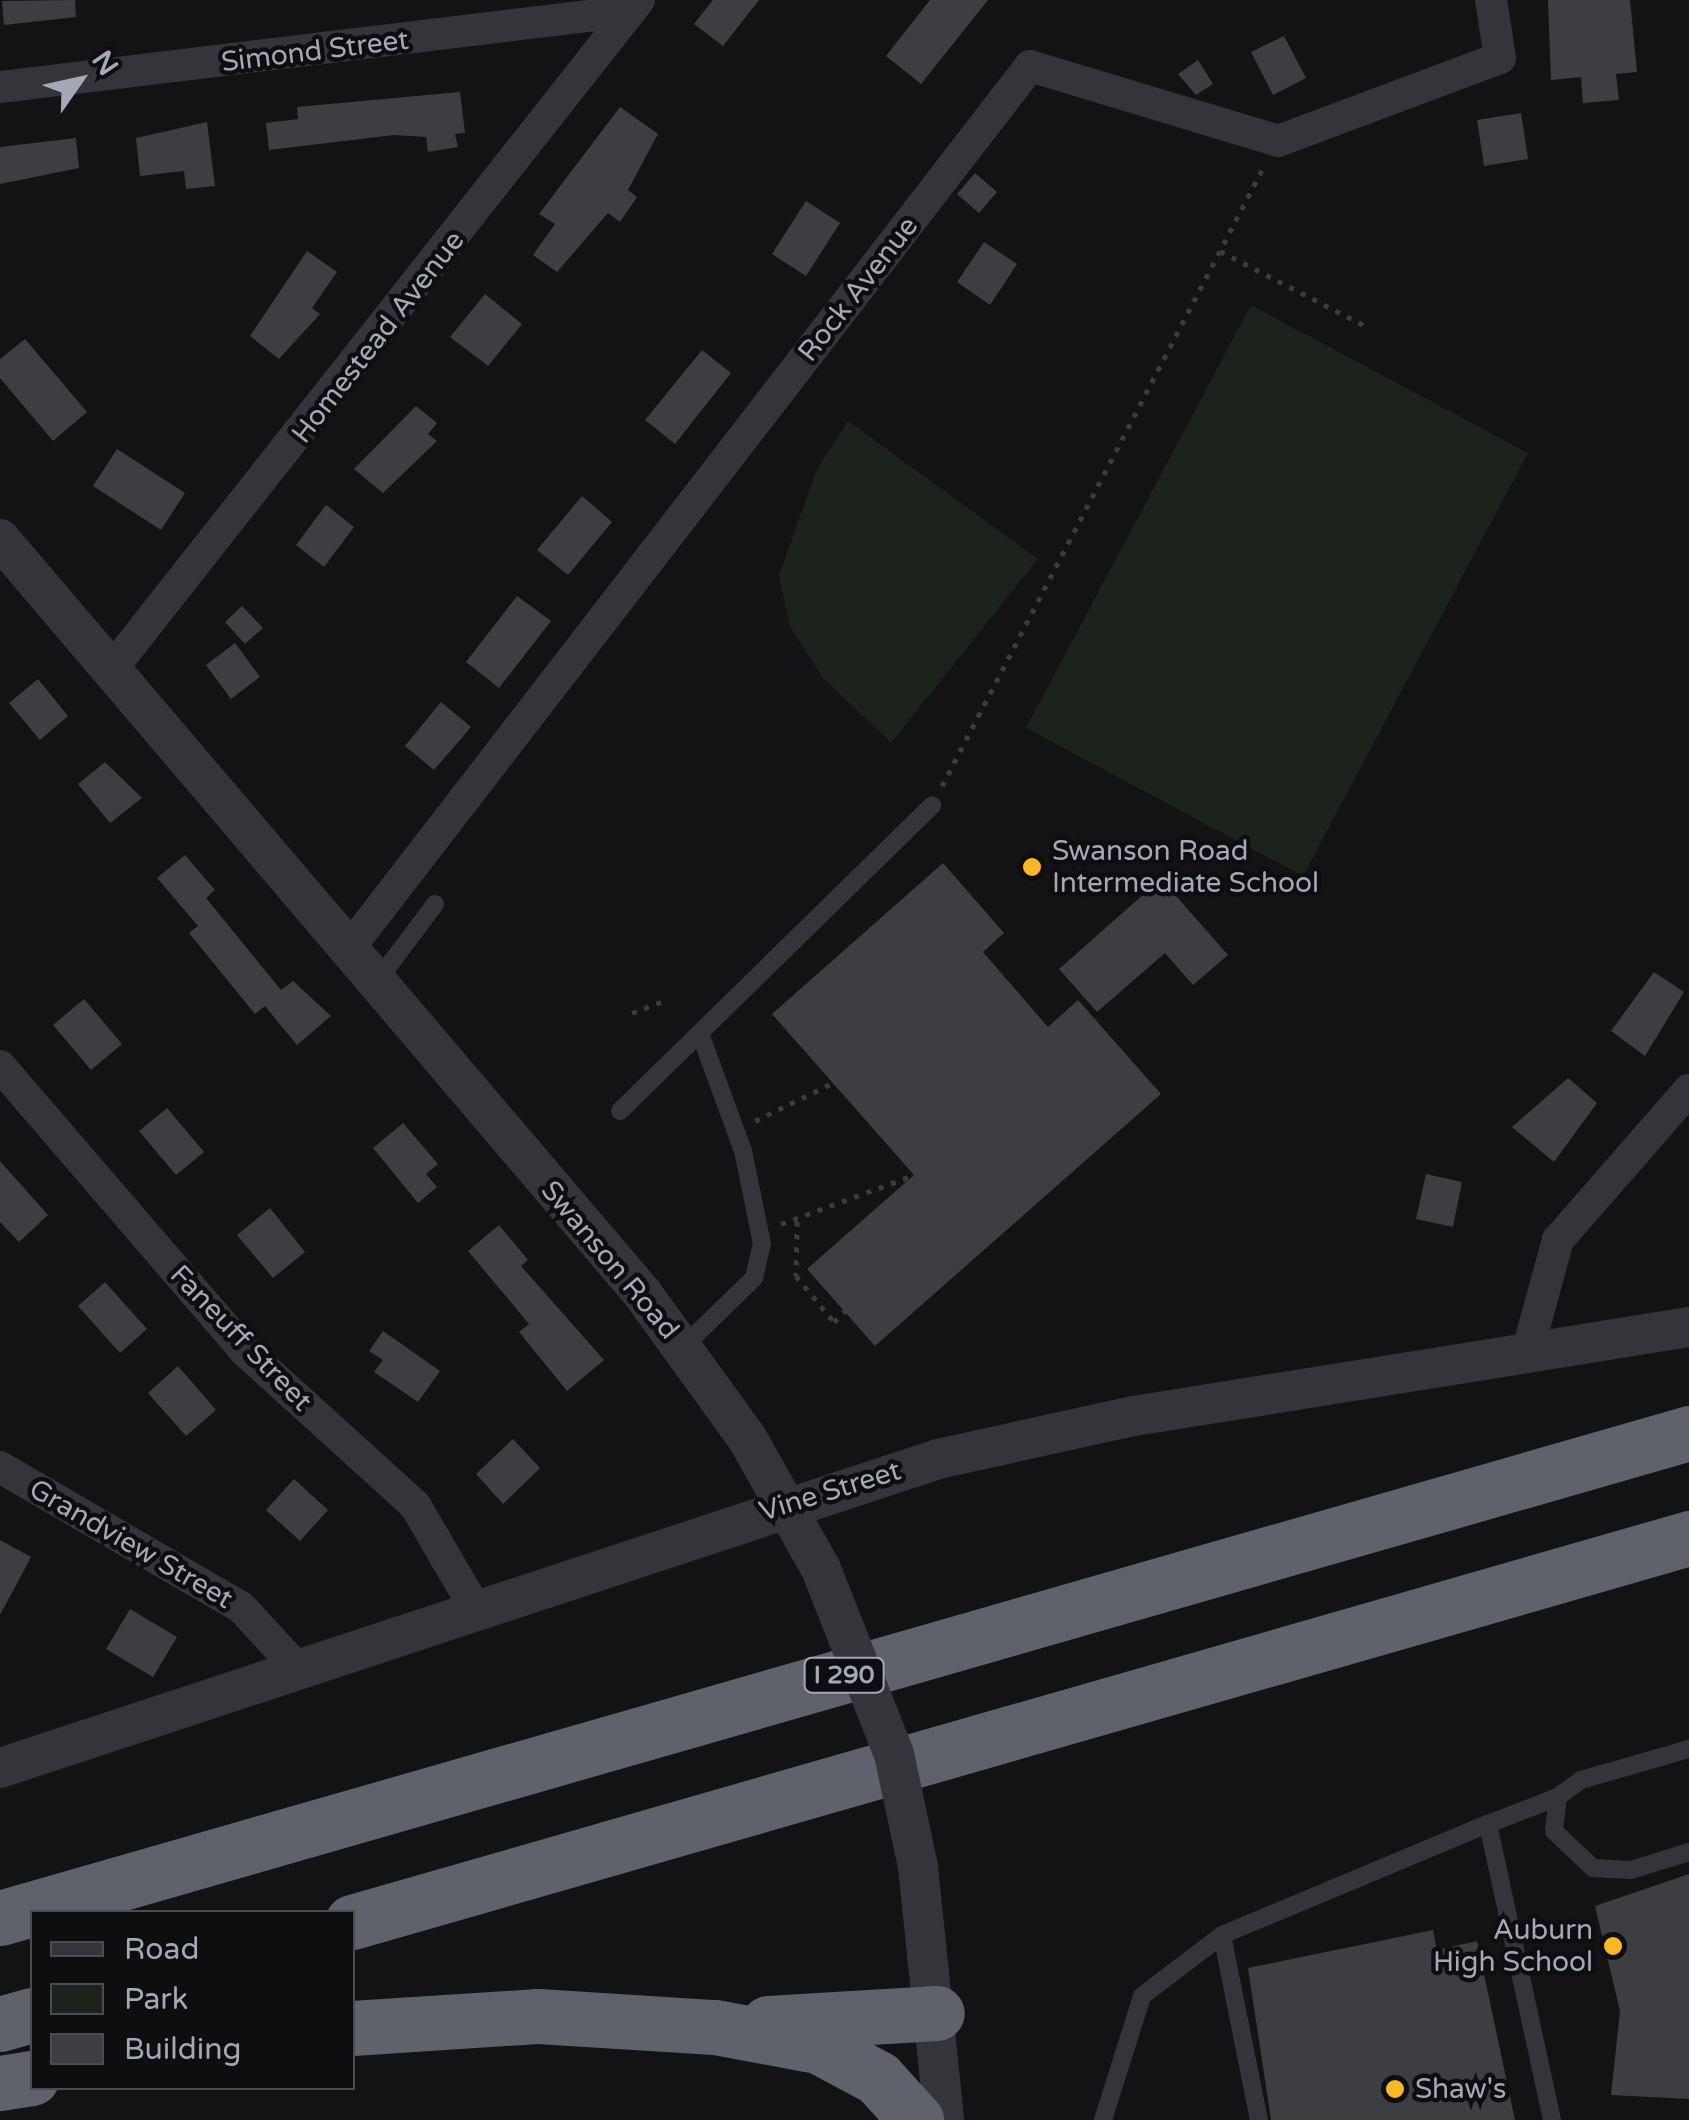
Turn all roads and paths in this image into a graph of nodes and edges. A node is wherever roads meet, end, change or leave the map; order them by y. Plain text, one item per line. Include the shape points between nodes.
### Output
1 (1492, 0) edge
2 (634, 6) edge
3 (0, 87) edge
4 (1278, 141) junction
5 (1220, 251) junction
6 (1369, 328) dead end
7 (0, 539) edge
8 (111, 670) junction
9 (932, 806) joint
10 (436, 904) dead end
11 (347, 952) junction
12 (374, 984) junction
13 (664, 1001) dead end
14 (632, 1013) dead end
15 (701, 1036) junction
16 (0, 1066) edge
17 (833, 1083) dead end
18 (1689, 1090) edge
19 (620, 1110) dead end
20 (733, 1126) junction
21 (914, 1175) dead end
22 (797, 1222) junction
23 (758, 1229) junction
24 (845, 1312) dead end
25 (1689, 1326) edge
26 (683, 1347) junction
27 (1527, 1354) junction
28 (1689, 1433) edge
29 (0, 1467) edge
30 (786, 1503) junction
31 (1689, 1538) edge
32 (476, 1610) junction
33 (298, 1670) junction
34 (1689, 1749) edge
35 (0, 1768) edge
36 (1558, 1796) junction
37 (1488, 1824) junction
38 (1689, 1852) edge
39 (0, 1918) edge
40 (355, 1921) edge
41 (1222, 1936) junction
42 (937, 2013) junction
43 (30, 2016) edge
44 (0, 2024) edge
45 (715, 2027) junction
46 (355, 2028) edge
47 (30, 2078) edge
48 (0, 2083) edge
49 (916, 2120) edge
50 (944, 2120) edge
51 (1104, 2120) edge
52 (1260, 2120) edge
53 (1552, 2120) edge

1 - 4 street via 1500,58
2 - 3 street, Simond Street
2 - 8 street, Homestead Avenue
4 - 5 path
4 - 11 street, Rock Avenue via 1030,66
5 - 6 path
5 - 9 path
7 - 8 street, Swanson Road
8 - 11 street, Swanson Road
9 - 15 lane
10 - 12 lane
11 - 12 street, Swanson Road
12 - 26 street, Swanson Road
13 - 14 path
15 - 19 lane
15 - 20 lane
16 - 32 street, Faneuff Street via 245,1351 415,1505
17 - 20 path via 782,1114
18 - 27 street via 1558,1240
20 - 23 lane
21 - 22 path
22 - 23 path
22 - 24 path via 796,1276 834,1322
23 - 26 lane via 754,1278
25 - 27 street, Vine Street
26 - 30 street, Swanson Road
27 - 30 street, Vine Street via 1118,1419
28 - 39 highway, I 290
29 - 33 street, Grandview Street via 241,1608
30 - 32 street, Vine Street
30 - 42 street, Swanson Road, bridge via 821,1569 894,1754 918,1866
31 - 40 highway
32 - 33 street, Vine Street
33 - 35 street, Vine Street
34 - 36 lane via 1581,1780
36 - 37 lane
36 - 38 lane via 1554,1830 1593,1868 1631,1870
37 - 41 lane
37 - 53 lane
41 - 51 lane via 1142,1996
41 - 52 lane
42 - 45 highway
42 - 50 street, Swanson Road
43 - 44 highway
45 - 46 highway via 538,2016
45 - 49 highway via 818,2046 878,2078
47 - 48 highway

